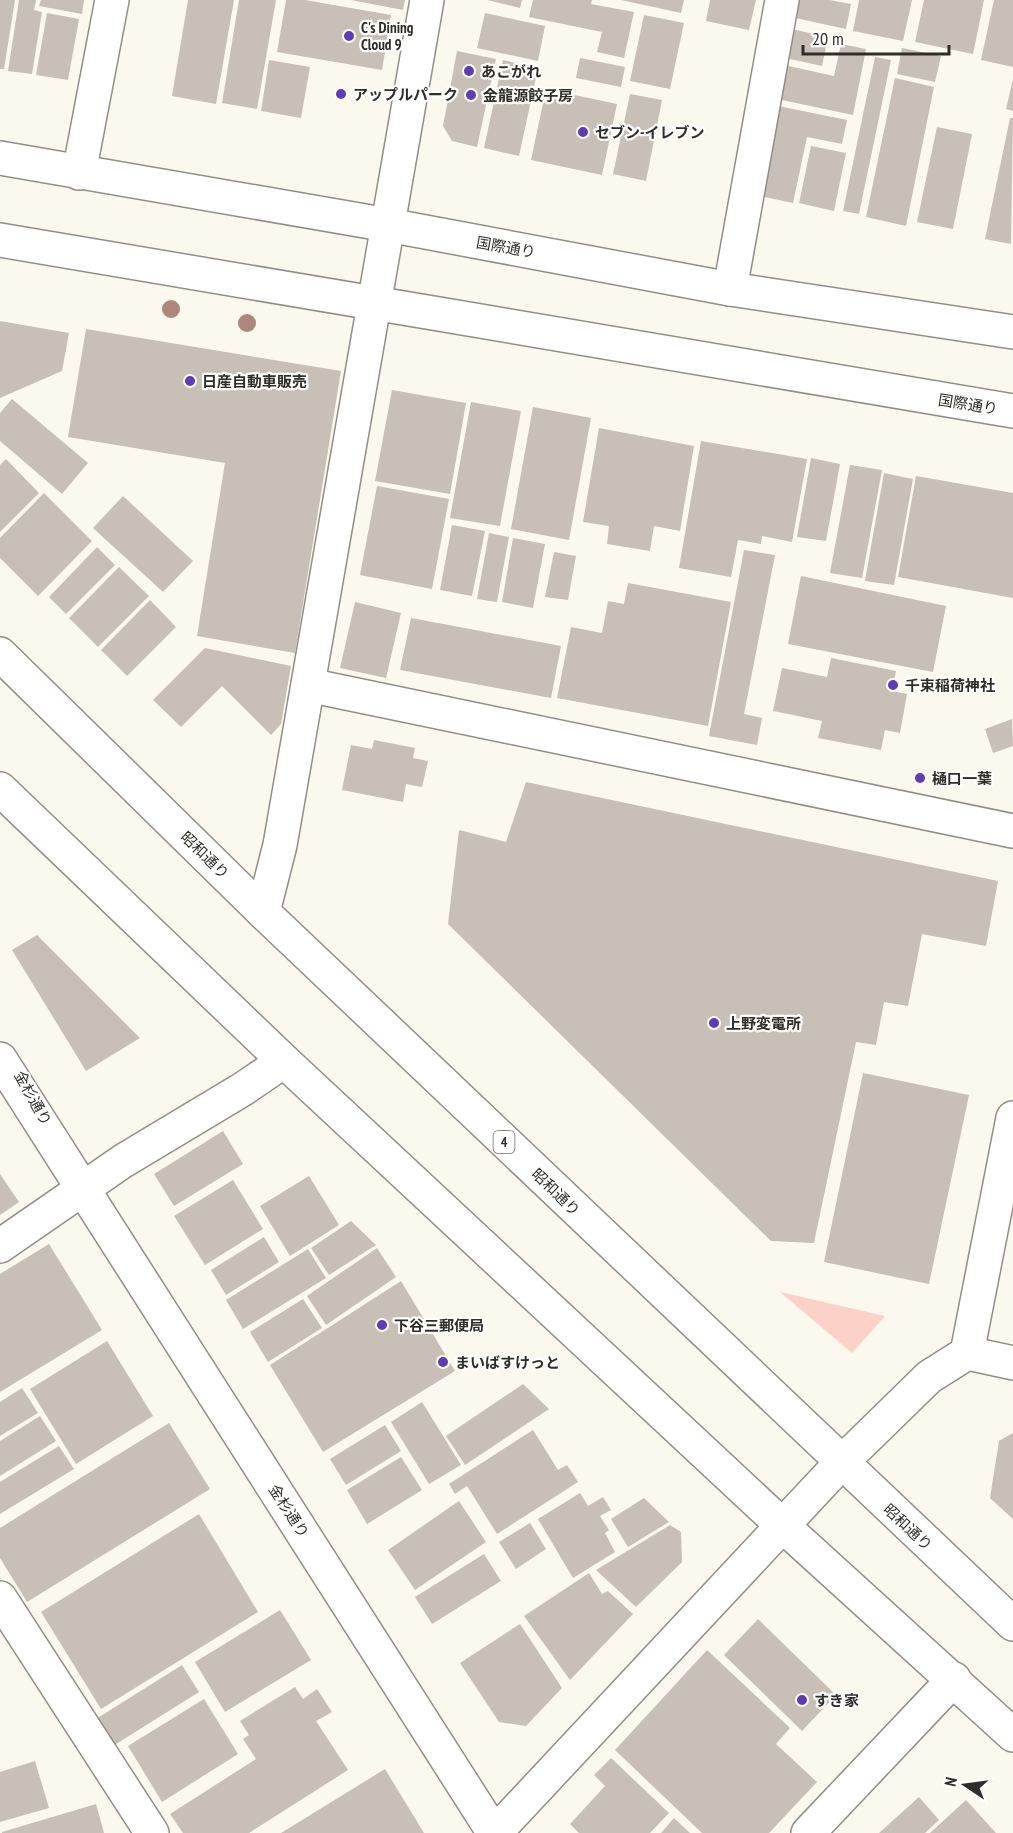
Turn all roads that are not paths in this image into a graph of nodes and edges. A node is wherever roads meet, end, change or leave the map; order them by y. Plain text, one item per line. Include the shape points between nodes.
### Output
1 (111, 0) edge
2 (427, 0) edge
3 (782, 0) edge
4 (0, 158) edge
5 (79, 173) junction
6 (388, 225) junction
7 (0, 240) edge
8 (730, 289) junction
9 (375, 302) junction
10 (1013, 332) edge
11 (1013, 411) edge
12 (0, 654) edge
13 (308, 685) junction
14 (0, 789) edge
15 (1013, 831) edge
16 (263, 912) junction
17 (0, 1037) edge
18 (0, 1059) edge
19 (284, 1060) junction
20 (1013, 1118) edge
21 (83, 1189) junction
22 (0, 1246) edge
23 (967, 1353) junction
24 (1013, 1363) edge
25 (841, 1463) junction
26 (783, 1526) junction
27 (0, 1598) edge
28 (1013, 1624) edge
29 (954, 1679) junction
30 (1013, 1735) edge
31 (822, 1828) edge
32 (152, 1833) edge
33 (495, 1833) edge

1 - 5 main road
2 - 6 main road
3 - 8 main road
4 - 5 main road, 国際通り
5 - 6 main road, 国際通り
6 - 8 main road, 国際通り
6 - 9 main road
7 - 9 main road, 国際通り
8 - 10 main road, 国際通り
9 - 11 main road, 国際通り via 720,364
9 - 13 main road
12 - 16 main road, 昭和通り / 4
13 - 15 main road
13 - 16 main road via 280,845
14 - 19 main road
16 - 25 main road, 昭和通り / 4
17 - 21 main road, 金杉通り
18 - 21 main road, 金杉通り
19 - 21 main road
19 - 26 main road
20 - 23 main road
21 - 22 main road
21 - 33 main road, 金杉通り
23 - 24 main road
23 - 25 main road via 929,1377
25 - 26 main road
25 - 28 main road, 昭和通り / 4
26 - 29 main road
26 - 33 main road
27 - 32 main road
29 - 30 main road
29 - 31 main road

